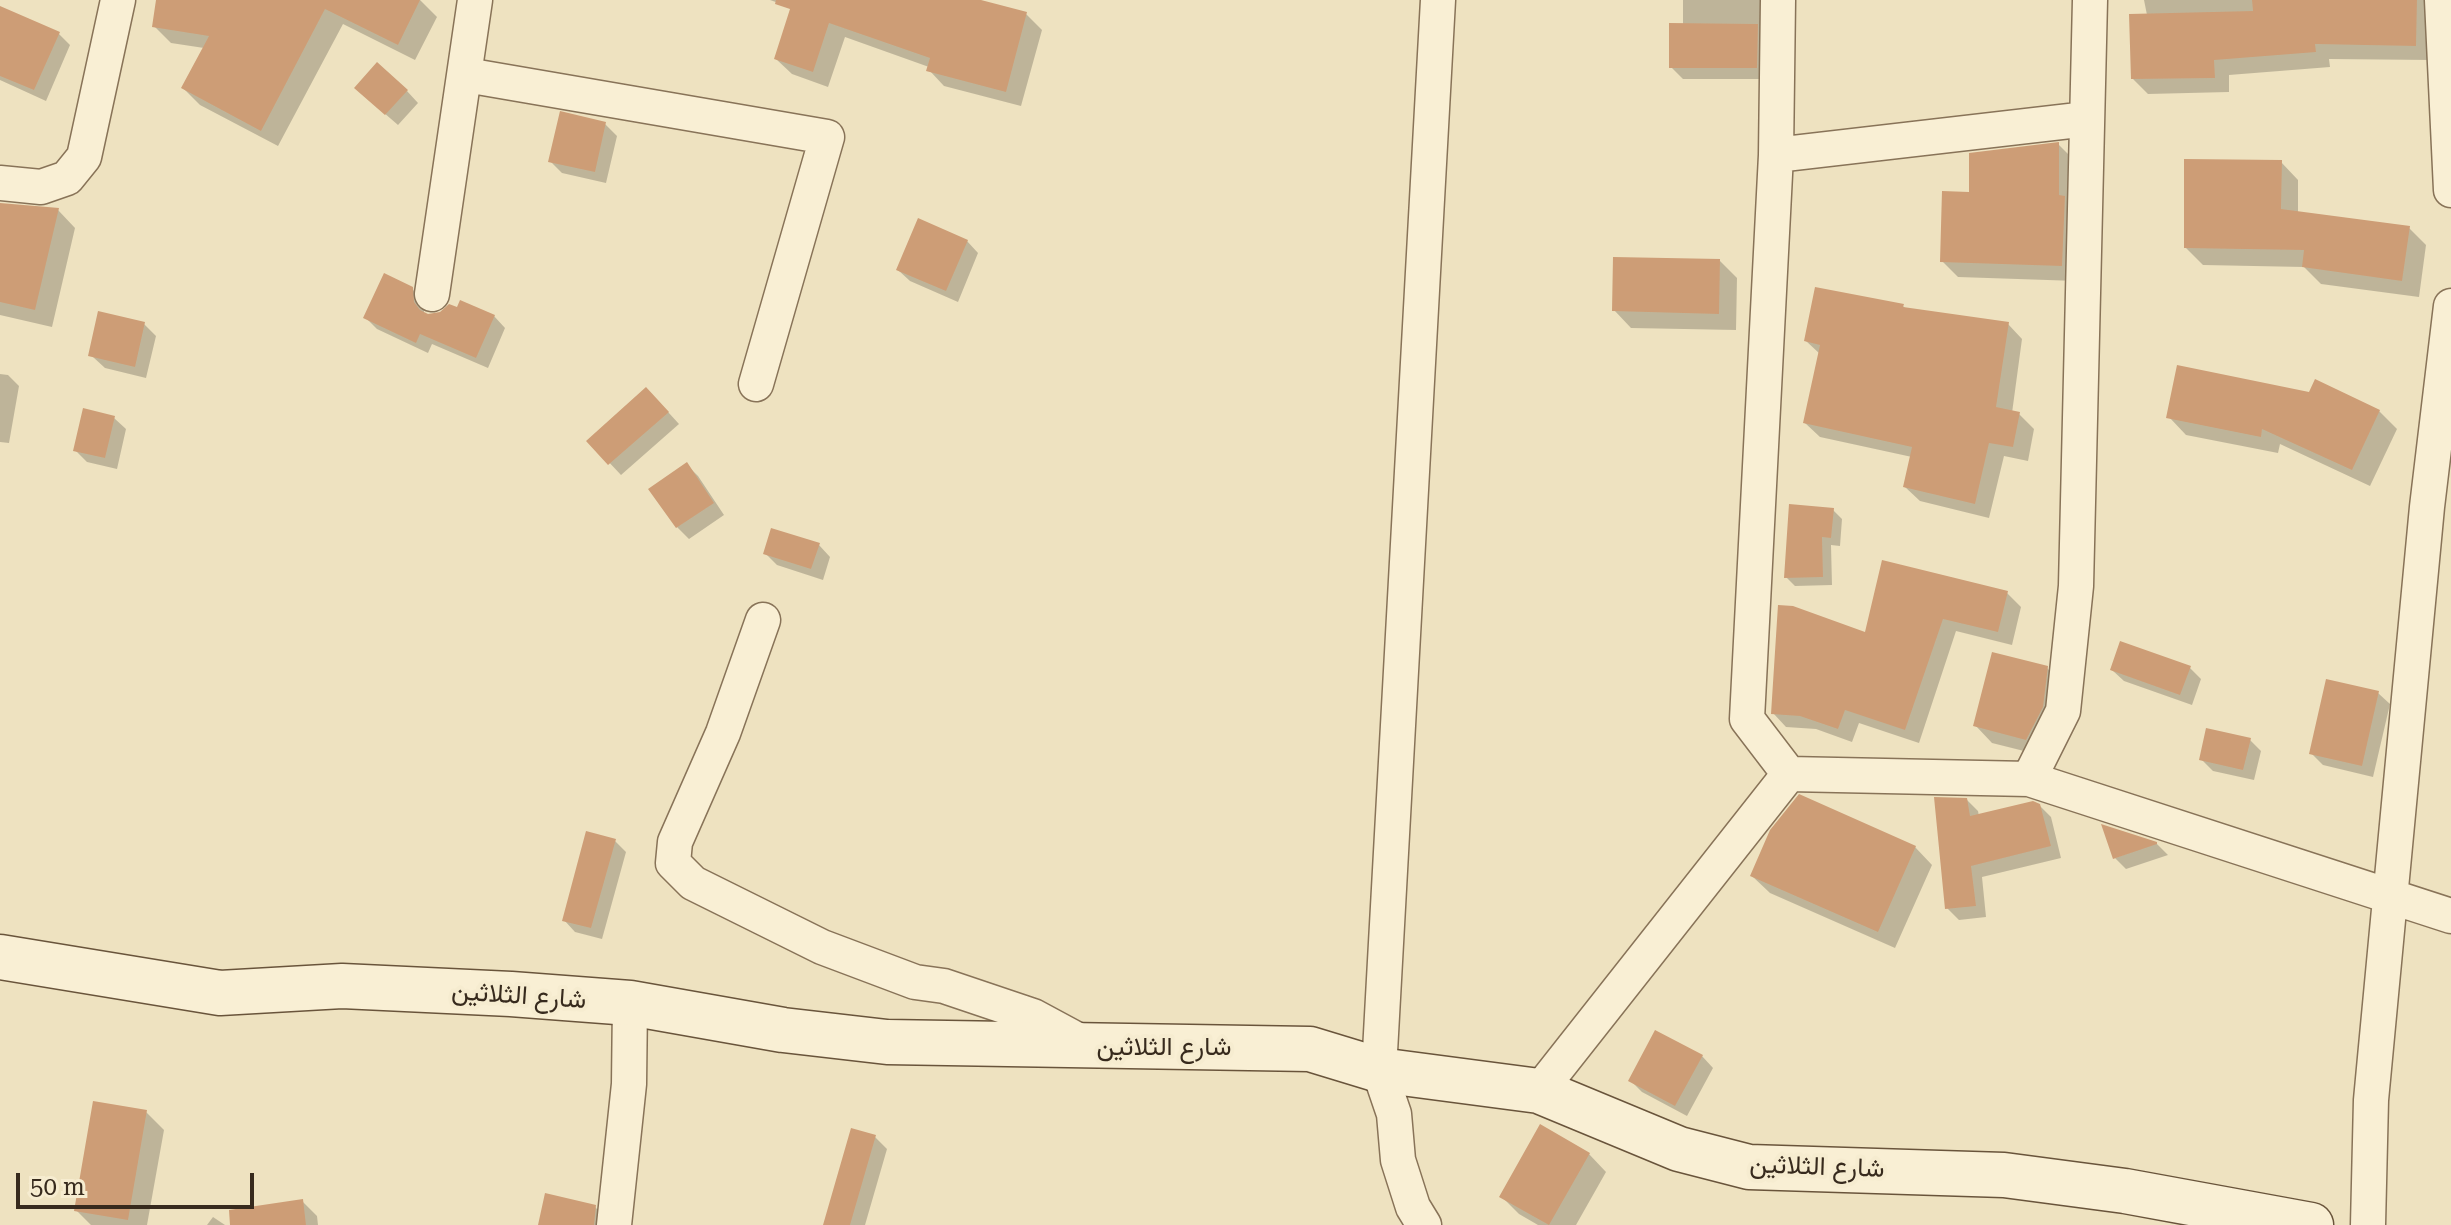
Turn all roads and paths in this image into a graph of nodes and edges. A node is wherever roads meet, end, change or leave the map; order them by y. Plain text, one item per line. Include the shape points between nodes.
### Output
1 (118, 0) edge
2 (475, 0) edge
3 (1438, 0) edge
4 (1778, 0) edge
5 (2090, 0) edge
6 (2442, 0) edge
7 (466, 75) junction
8 (2087, 119) junction
9 (1776, 155) junction
10 (0, 183) edge
11 (2451, 190) edge
12 (432, 294) dead end
13 (2451, 306) edge
14 (756, 384) dead end
15 (763, 620) dead end
16 (1789, 774) junction
17 (2029, 779) junction
18 (2390, 897) junction
19 (2451, 916) edge
20 (0, 957) edge
21 (630, 1003) junction
22 (1089, 1046) junction
23 (1379, 1070) junction
24 (1539, 1091) junction
25 (614, 1225) edge
26 (1424, 1225) edge
27 (2311, 1225) edge
28 (2368, 1225) edge

1 - 10 street via 84,157 67,178 41,187
2 - 7 street
3 - 23 street
4 - 9 street
5 - 8 street
6 - 11 street
7 - 12 street
7 - 14 street via 827,137
8 - 9 street
8 - 17 street via 2076,586 2063,711
9 - 16 street via 1747,719
13 - 18 street
15 - 22 street via 723,733 675,842 673,863 693,883 822,947 915,982 944,986 1033,1016
16 - 17 street
16 - 24 street
17 - 18 street
18 - 19 street
18 - 28 street via 2371,1100
20 - 21 street, شارع الثلاثين via 220,993 342,986
21 - 22 street, شارع الثلاثين via 887,1042
21 - 25 street via 629,1084
22 - 23 street, شارع الثلاثين via 1310,1049
23 - 24 street, شارع الثلاثين
23 - 26 street via 1394,1114 1398,1160
24 - 27 street, شارع الثلاثين via 1679,1149 1749,1167 2004,1175

